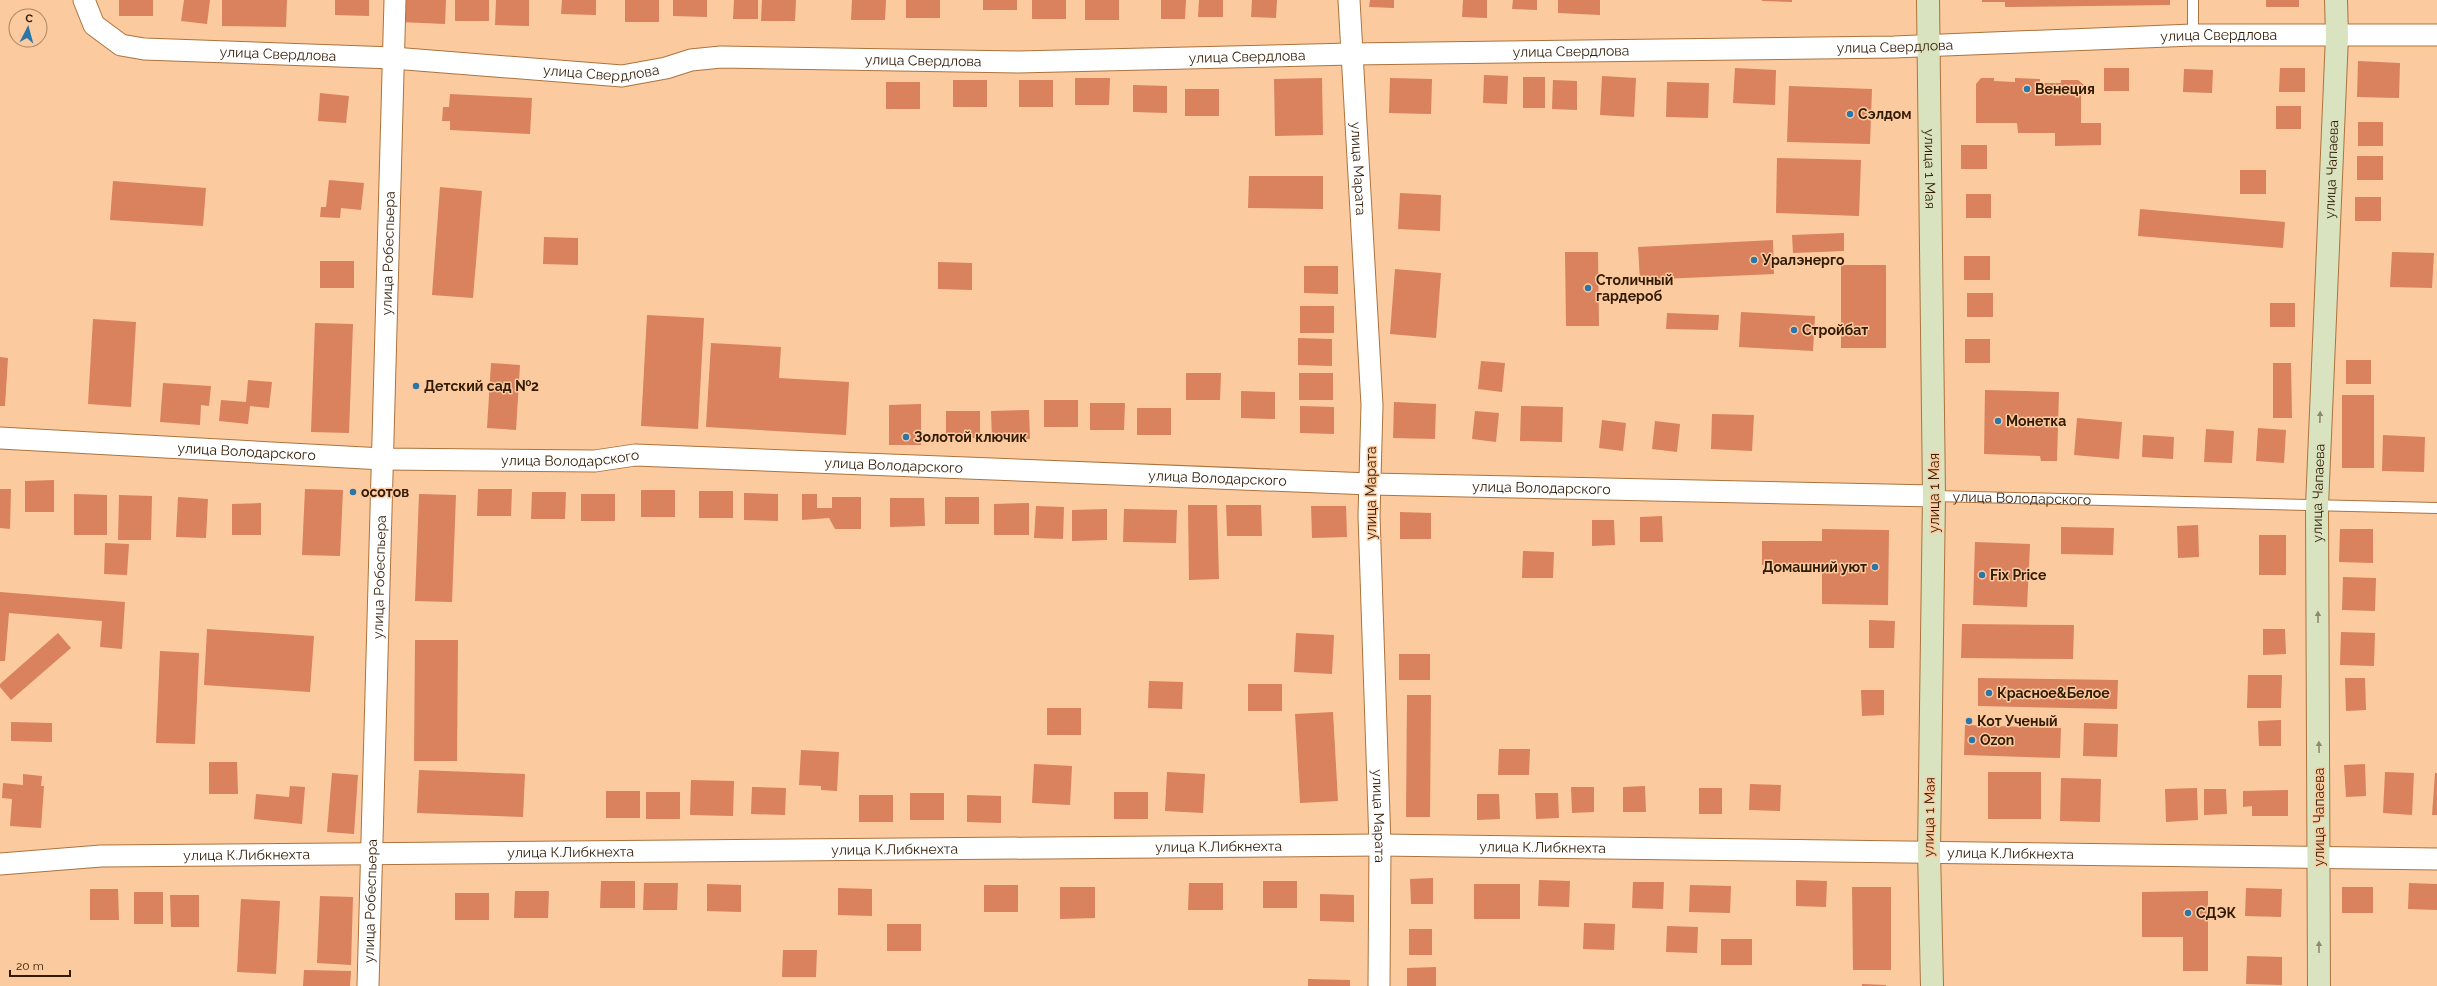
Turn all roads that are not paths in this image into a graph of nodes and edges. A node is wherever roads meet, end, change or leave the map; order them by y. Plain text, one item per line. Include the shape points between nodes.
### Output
1 (84, 0) edge
2 (395, 0) edge
3 (1349, 0) edge
4 (1928, 0) edge
5 (2193, 0) edge
6 (2336, 0) edge
7 (2193, 35) junction
8 (2437, 35) edge
9 (2337, 36) junction
10 (1928, 46) junction
11 (1351, 54) junction
12 (393, 58) junction
13 (0, 438) edge
14 (383, 459) junction
15 (1370, 484) junction
16 (1934, 496) junction
17 (2317, 506) junction
18 (2437, 508) edge
19 (1380, 845) junction
20 (1929, 851) junction
21 (372, 854) junction
22 (2320, 857) junction
23 (2437, 859) edge
24 (4, 866) edge
25 (368, 986) edge
26 (1379, 986) edge
27 (1932, 986) edge
28 (2319, 986) edge

1 - 12 street, улица Свердлова via 94,25 121,45 144,49
2 - 12 street, улица Робеспьера
3 - 11 street, улица Марата
4 - 10 main road, улица 1 Мая
5 - 7 lane
6 - 9 main road, улица Чапаева
7 - 9 street, улица Свердлова
7 - 10 street, улица Свердлова
8 - 9 street, улица Свердлова
17 -> 9 main road, улица Чапаева
10 - 11 street, улица Свердлова
10 - 16 main road, улица 1 Мая
11 - 12 street, улица Свердлова via 1018,62 721,57 691,60 666,68 622,76
11 - 15 street, улица Марата via 1372,405
12 - 14 street, улица Робеспьера
13 - 14 street, улица Володарского
14 - 15 street, улица Володарского via 595,461 635,455
14 - 21 street, улица Робеспьера
15 - 16 street, улица Володарского
15 - 19 street, улица Марата
16 - 17 lane, улица Володарского
16 - 20 main road, улица 1 Мая
17 - 18 lane, улица Володарского
22 -> 17 main road, улица Чапаева
19 - 20 street, улица К.Либкнехта
19 - 21 street, улица К.Либкнехта
19 - 26 street, улица Марата
20 - 22 street, улица К.Либкнехта
20 - 27 main road, улица 1 Мая
21 - 24 street, улица К.Либкнехта via 101,856
21 - 25 street, улица Робеспьера
22 - 23 street, улица К.Либкнехта
28 -> 22 main road, улица Чапаева

